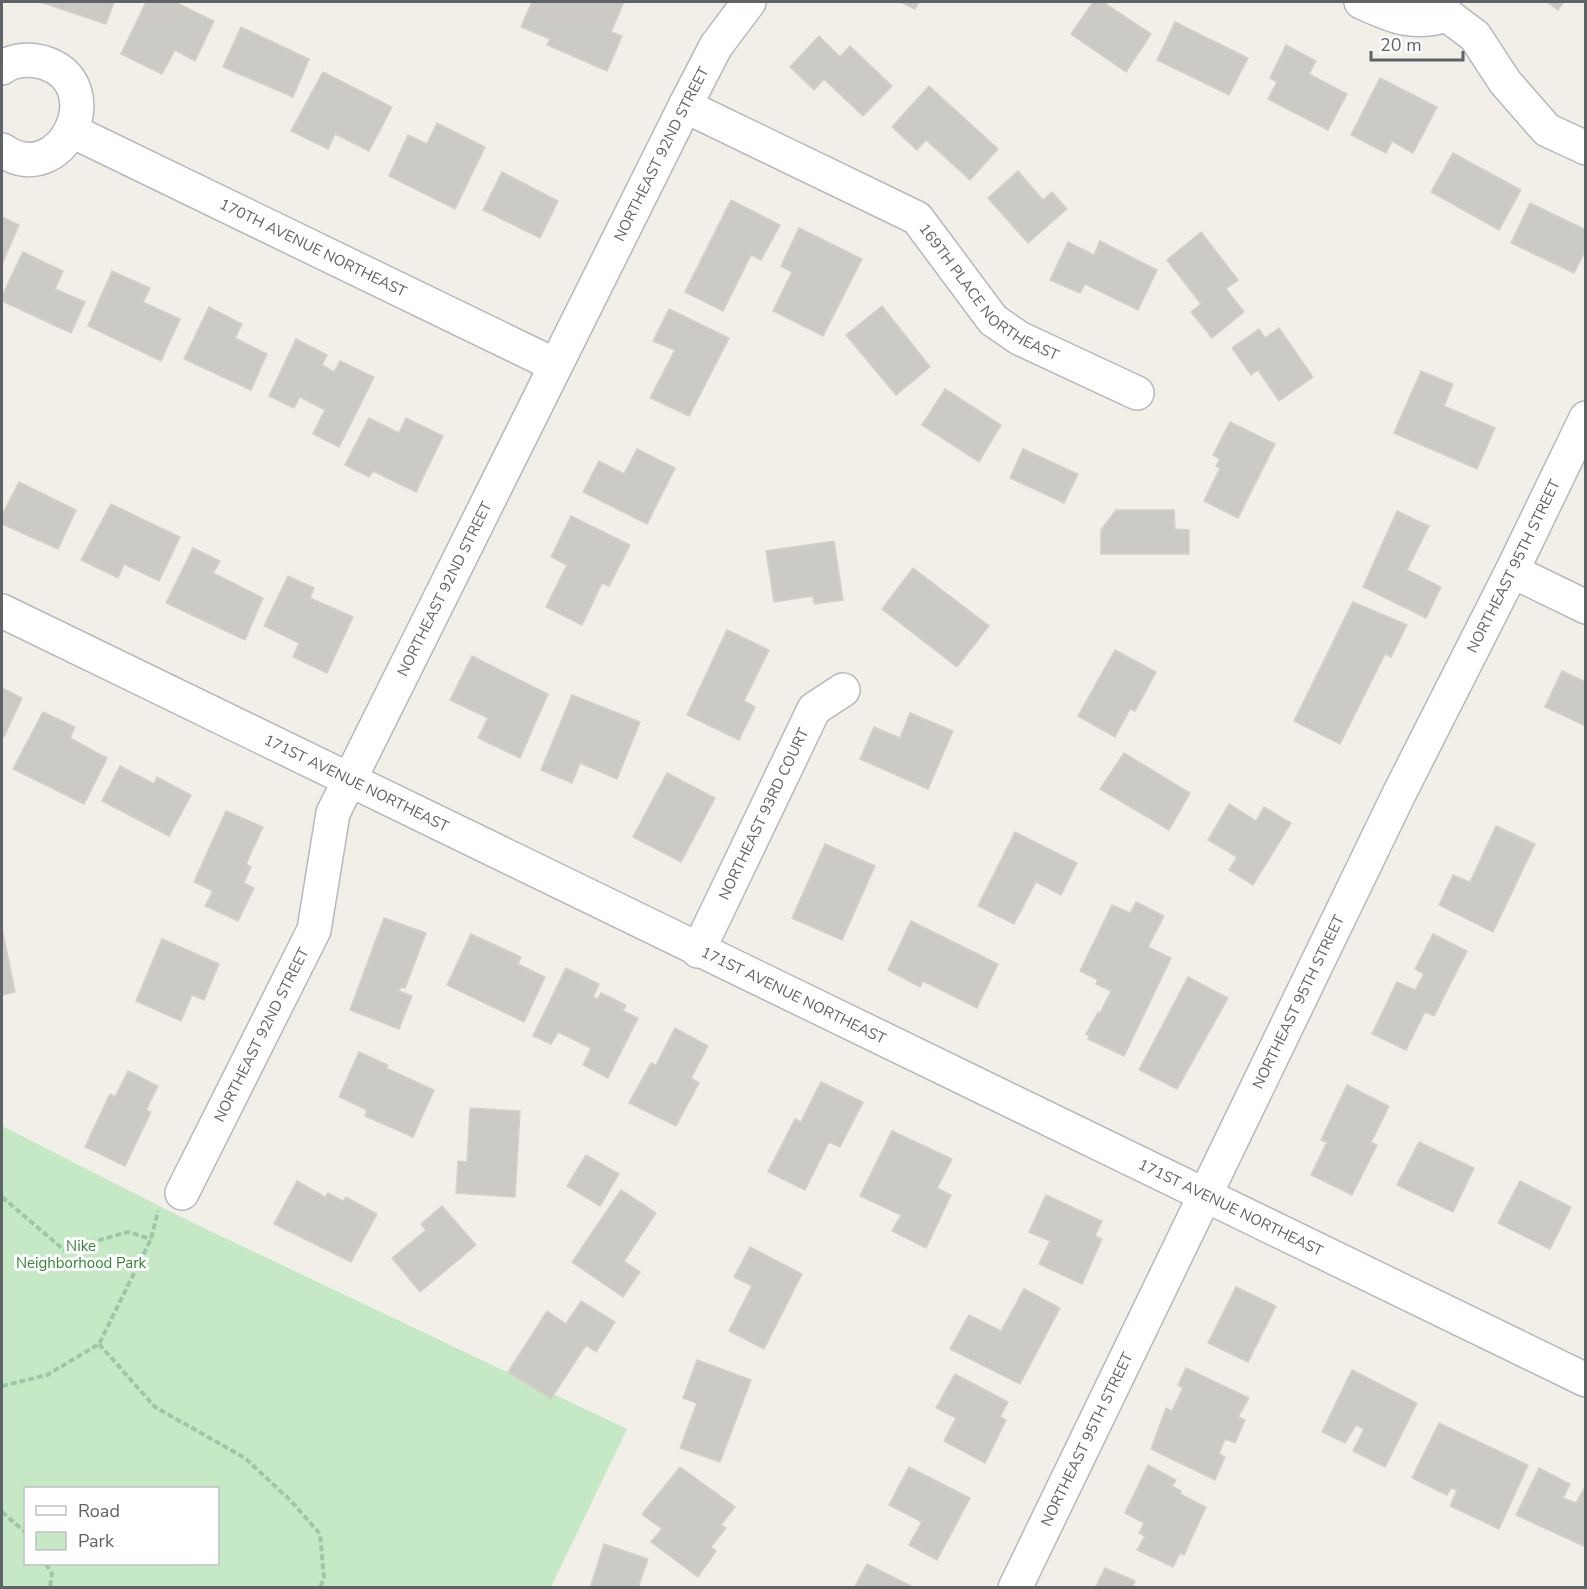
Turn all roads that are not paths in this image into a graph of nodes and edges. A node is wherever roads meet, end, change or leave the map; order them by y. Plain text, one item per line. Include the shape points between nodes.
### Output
1 (749, 2) edge
2 (1361, 2) edge
3 (1443, 8) edge
4 (2, 68) edge
5 (685, 106) junction
6 (72, 131) junction
7 (1586, 148) edge
8 (2, 150) edge
9 (555, 365) junction
10 (1137, 393) dead end
11 (1586, 418) edge
12 (1512, 572) junction
13 (1586, 607) edge
14 (2, 611) edge
15 (843, 690) dead end
16 (350, 780) junction
17 (698, 951) junction
18 (1206, 1195) junction
19 (172, 1198) road end
20 (1586, 1380) edge
21 (1016, 1587) edge

1 - 5 street, NORTHEAST 92ND STREET via 716,46
2 - 3 street via 1396,18 1428,21
3 - 7 street via 1475,36 1505,82 1547,130
4 - 6 street via 35,60 62,74 76,100 77,116
5 - 9 street, NORTHEAST 92ND STREET
5 - 10 street, 169TH PLACE NORTHEAST via 917,218 993,320 1019,338
6 - 8 street via 51,153 36,158 21,158
6 - 9 street, 170TH AVENUE NORTHEAST
9 - 16 street, NORTHEAST 92ND STREET
11 - 12 street, NORTHEAST 95TH STREET
12 - 13 street
12 - 18 street, NORTHEAST 95TH STREET via 1399,794
14 - 16 street, 171ST AVENUE NORTHEAST
15 - 17 street, NORTHEAST 93RD COURT via 814,709
16 - 17 street, 171ST AVENUE NORTHEAST
16 - 19 street, NORTHEAST 92ND STREET via 333,813 314,930
17 - 18 street, 171ST AVENUE NORTHEAST
18 - 20 street, 171ST AVENUE NORTHEAST
18 - 21 street, NORTHEAST 95TH STREET

